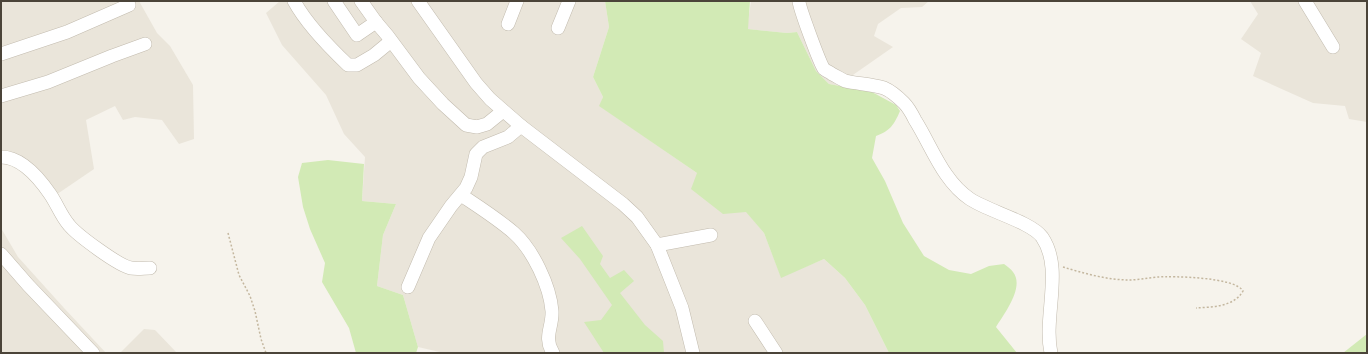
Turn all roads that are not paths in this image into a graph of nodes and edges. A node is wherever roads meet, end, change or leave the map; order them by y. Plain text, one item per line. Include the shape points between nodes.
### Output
1 (294, 1) edge
2 (334, 1) edge
3 (361, 1) edge
4 (418, 1) edge
5 (517, 1) edge
6 (569, 1) edge
7 (800, 1) edge
8 (1305, 1) edge
9 (129, 5) dead end
10 (376, 22) junction
11 (508, 24) dead end
12 (558, 28) dead end
13 (391, 41) junction
14 (145, 44) dead end
15 (1333, 47) dead end
16 (1, 54) edge
17 (1, 96) edge
18 (503, 111) junction
19 (521, 126) junction
20 (1, 157) edge
21 (461, 195) junction
22 (711, 235) dead end
23 (657, 245) junction
24 (1, 254) edge
25 (150, 268) dead end
26 (408, 287) dead end
27 (755, 321) dead end
28 (93, 353) edge
29 (553, 353) edge
30 (693, 353) edge
31 (776, 353) edge
32 (1051, 353) edge

1 - 13 street via 313,27 348,65 357,65
2 - 10 street via 357,35
3 - 10 street
4 - 18 street via 476,83
5 - 11 street
6 - 12 street
7 - 32 street via 801,12 824,69 844,80 885,89 905,104 948,178 969,199 1033,228 1041,236 1047,246 1053,282 1049,321
8 - 15 street
9 - 16 street via 67,32
10 - 13 street
13 - 18 street via 429,88 466,125 477,127 487,124
14 - 17 street via 48,82
18 - 19 street
19 - 21 street via 508,137 483,147 476,154 471,177
19 - 23 street via 623,204 637,217
20 - 25 street via 10,157 32,173 50,194 69,226 109,258 131,268
21 - 26 street via 428,238
21 - 29 street via 504,225 526,246 548,289 552,313 548,335
22 - 23 street
23 - 30 street via 682,308
24 - 28 street
27 - 31 street

